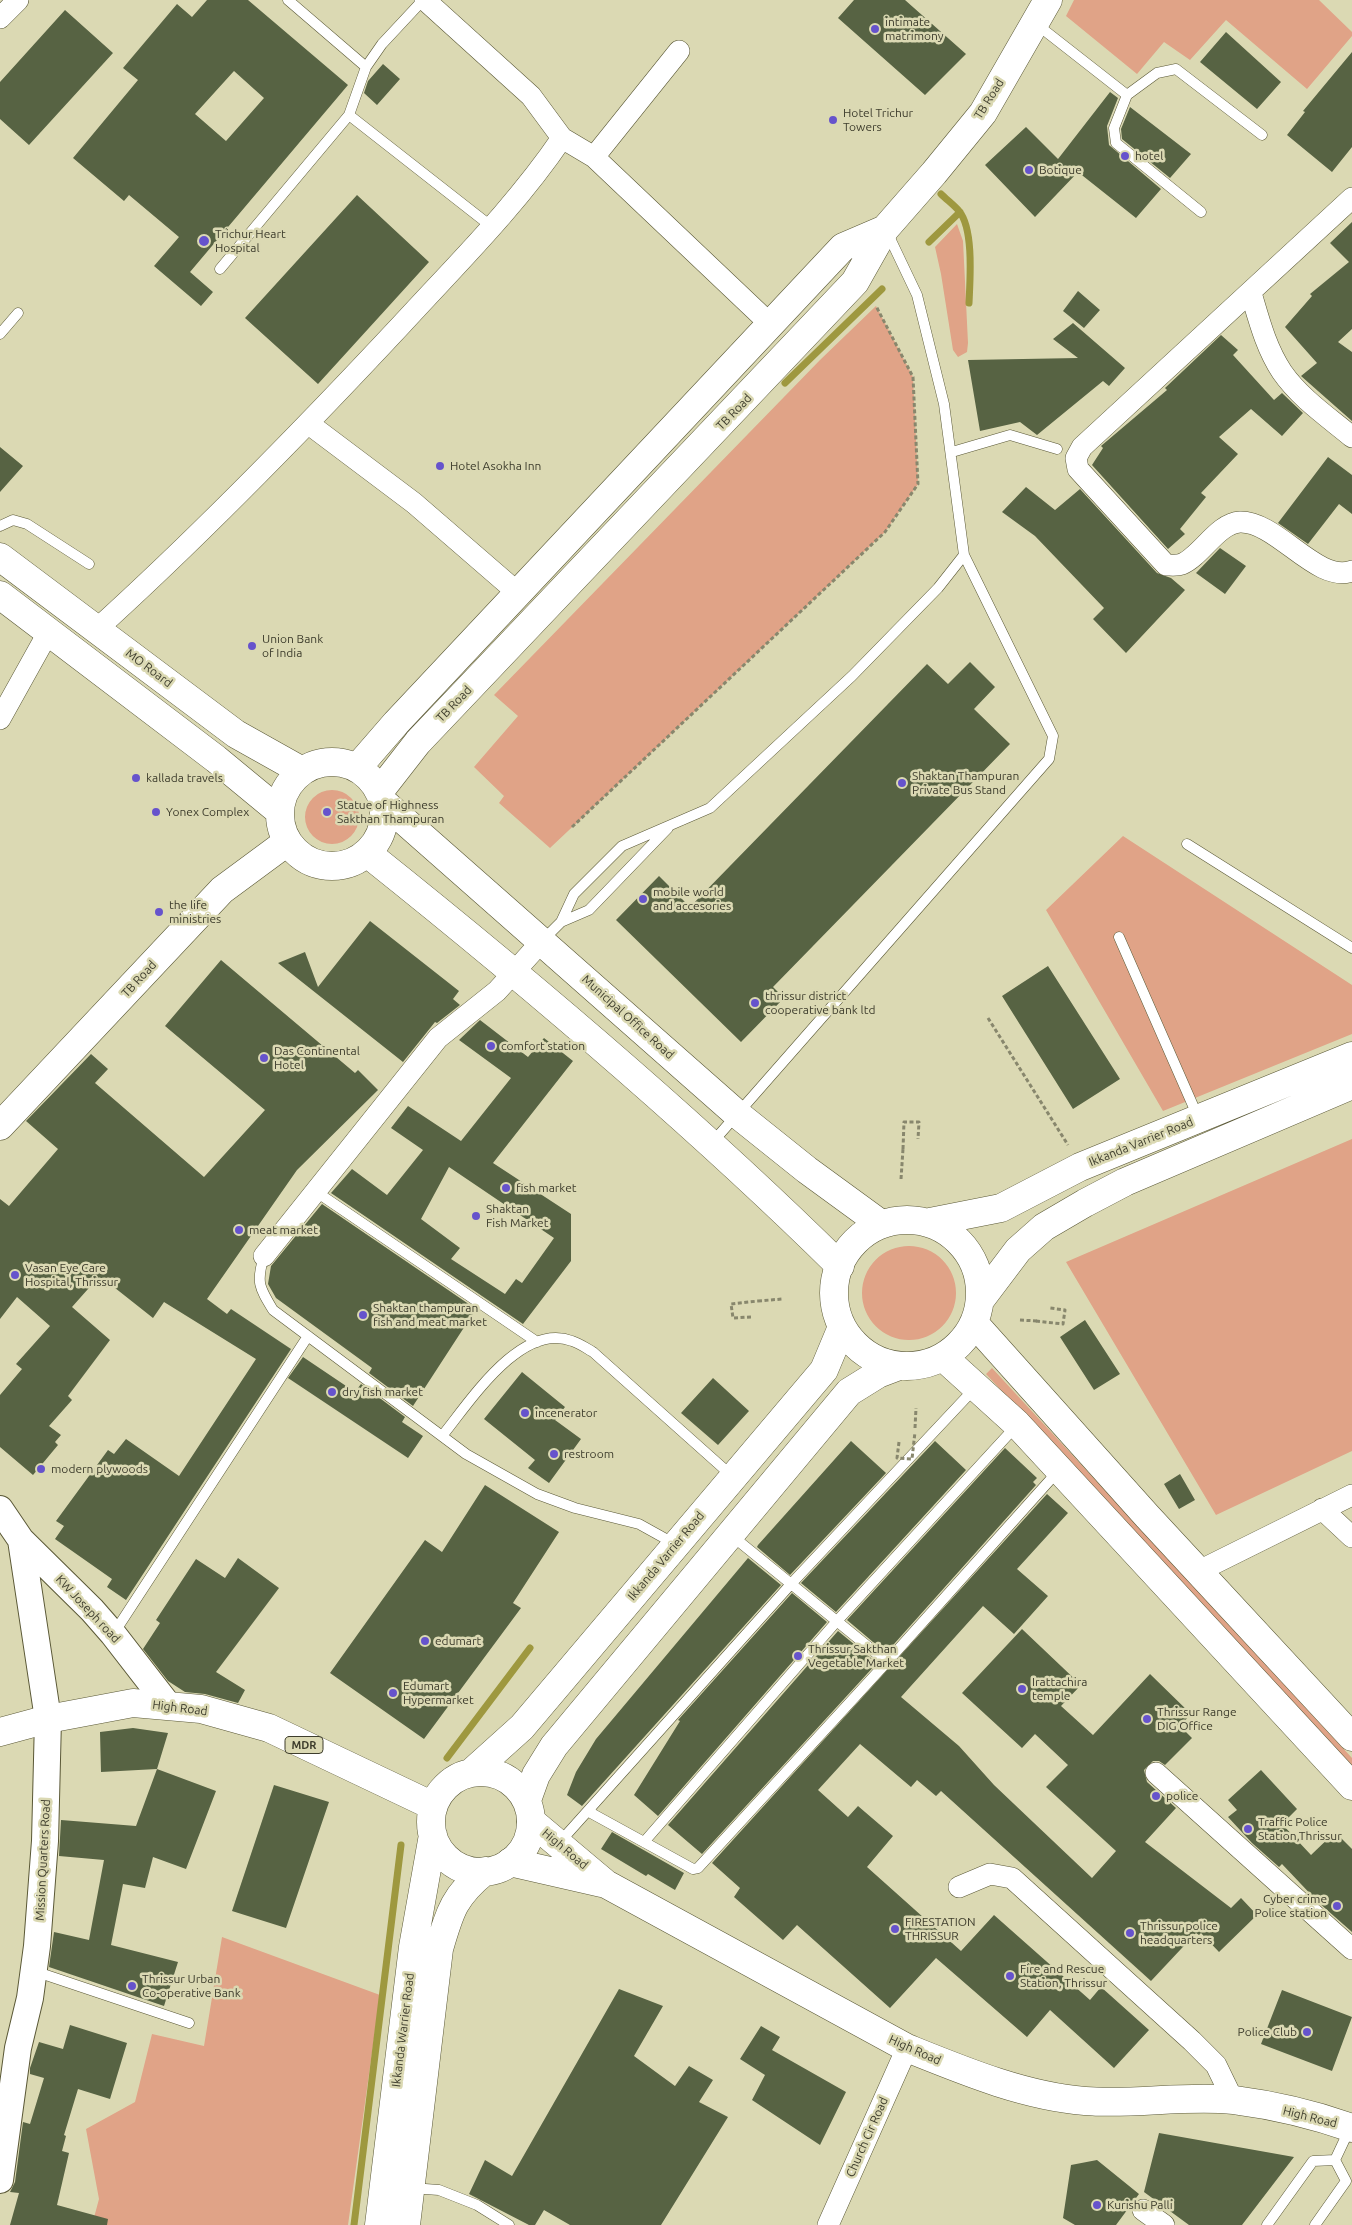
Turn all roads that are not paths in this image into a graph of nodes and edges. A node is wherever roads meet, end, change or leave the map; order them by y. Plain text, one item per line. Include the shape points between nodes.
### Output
1 (18, 0) edge
2 (288, 0) edge
3 (424, 0) edge
4 (1042, 12) edge
5 (0, 18) edge
6 (679, 51) dead end
7 (366, 67) junction
8 (1127, 95) junction
9 (350, 115) junction
10 (1262, 135) dead end
11 (562, 138) junction
12 (594, 157) junction
13 (1352, 198) edge
14 (1200, 212) dead end
15 (492, 227) junction
16 (885, 229) junction
17 (220, 269) dead end
18 (1251, 293) junction
19 (18, 313) dead end
20 (769, 324) junction
21 (0, 334) edge
22 (309, 424) junction
23 (1352, 438) edge
24 (1057, 448) dead end
25 (952, 452) junction
26 (0, 526) edge
27 (964, 556) junction
28 (0, 557) edge
29 (89, 564) dead end
30 (1352, 571) edge
31 (518, 593) junction
32 (0, 595) edge
33 (97, 629) junction
34 (49, 631) junction
35 (1, 714) edge
36 (357, 768) junction
37 (302, 771) junction
38 (381, 797) junction
39 (279, 811) junction
40 (672, 824) junction
41 (287, 842) junction
42 (1187, 844) dead end
43 (367, 853) junction
44 (561, 922) junction
45 (1119, 937) dead end
46 (542, 941) junction
47 (1352, 948) edge
48 (512, 972) junction
49 (1352, 1056) edge
50 (1352, 1085) edge
51 (737, 1114) junction
52 (1198, 1118) junction
53 (0, 1126) edge
54 (711, 1144) junction
55 (315, 1191) junction
56 (930, 1222) junction
57 (881, 1224) junction
58 (264, 1256) joint
59 (840, 1266) junction
60 (978, 1311) junction
61 (842, 1327) junction
62 (308, 1336) junction
63 (537, 1342) junction
64 (943, 1357) junction
65 (899, 1366) junction
66 (976, 1386) junction
67 (1018, 1424) junction
68 (442, 1436) junction
69 (1059, 1470) junction
70 (733, 1477) junction
71 (1352, 1495) edge
72 (0, 1509) edge
73 (1322, 1509) junction
74 (730, 1534) junction
75 (1352, 1537) edge
76 (21, 1540) junction
77 (676, 1544) junction
78 (1199, 1571) junction
79 (791, 1584) junction
80 (837, 1621) junction
81 (113, 1634) junction
82 (887, 1662) junction
83 (168, 1705) junction
84 (48, 1719) junction
85 (0, 1732) edge
86 (1352, 1737) edge
87 (472, 1772) junction
88 (1156, 1774) dead end
89 (1352, 1786) edge
90 (434, 1806) junction
91 (591, 1810) junction
92 (529, 1811) junction
93 (433, 1835) junction
94 (644, 1842) junction
95 (560, 1843) junction
96 (510, 1862) junction
97 (485, 1871) junction
98 (606, 1884) junction
99 (959, 1887) dead end
100 (1352, 1949) edge
101 (34, 1971) junction
102 (189, 2023) dead end
103 (907, 2048) junction
104 (6, 2089) edge
105 (1233, 2100) junction
106 (1351, 2128) edge
107 (1335, 2160) junction
108 (0, 2180) edge
109 (411, 2188) junction
110 (1143, 2210) dead end
111 (379, 2225) edge
112 (406, 2225) edge
113 (509, 2225) edge
114 (828, 2225) edge
115 (1164, 2225) edge
116 (1267, 2225) edge
117 (1315, 2225) edge

1 - 5 street
2 - 7 lane
3 - 7 lane via 382,44
3 - 11 street via 531,96
4 - 8 lane
4 - 16 main road, TB Road via 982,113
6 - 12 street
7 - 9 lane
8 - 10 lane via 1157,73 1176,69
8 - 14 lane via 1114,128 1116,143
9 - 15 lane
9 - 17 lane
11 - 12 street
11 - 15 street via 537,176
12 - 20 street
13 - 18 street
15 - 22 street
16 - 20 main road via 843,247
16 - 25 lane via 917,296 944,404
16 - 38 main road, TB Road via 856,282 418,742
18 - 23 street via 1263,335 1282,372 1308,401
18 - 30 street via 1082,447 1076,458 1078,469 1166,564 1180,565 1225,527 1239,522 1257,526 1329,571 1343,574
19 - 21 lane
20 - 31 main road
22 - 31 street via 414,503
22 - 33 street
24 - 25 lane via 1010,435
25 - 27 lane
26 - 29 lane via 13,520 27,524
27 - 40 lane via 938,588 852,676 710,808
27 - 51 lane via 1053,736 1049,759
28 - 33 main road, MO Roard
31 - 36 main road
32 - 34 main road
33 - 37 main road, MO Roard via 236,734
34 - 35 street
34 - 39 main road
36 - 37 main road via 329,762
36 - 38 main road via 370,778
37 - 39 main road via 291,781
38 - 43 main road via 382,830
38 - 46 main road, Municipal Office Road
39 - 41 main road
40 - 44 lane via 589,910
40 - 44 lane via 622,846 574,894
41 - 43 main road via 298,855 313,864 330,867 347,865
41 - 53 main road, TB Road via 222,890
42 - 47 lane
43 - 48 main road
44 - 46 lane
45 - 52 lane
46 - 48 street
46 - 51 main road, Municipal Office Road
48 - 54 main road
48 - 55 street via 497,991 438,1038
49 - 52 main road, Ikkanda Varrier Road
50 - 60 main road via 1125,1182 1044,1227 1018,1250
51 - 54 lane
51 - 57 main road, Municipal Office Road
52 - 56 main road, Ikkanda Varrier Road via 1080,1166 1001,1208
54 - 59 main road
55 - 58 street
55 - 63 lane
56 - 57 main road via 906,1219
56 - 60 main road via 952,1234 969,1252 979,1274
57 - 59 main road via 861,1236 846,1253
58 - 62 lane via 258,1275 262,1293 273,1310
59 - 61 main road via 834,1289
60 - 64 main road via 967,1337
60 - 78 main road
61 - 65 main road via 856,1346 876,1360
61 - 70 main road, Ikkanda Varrier Road via 824,1370
62 - 68 lane
62 - 81 lane
63 - 68 lane via 526,1346 501,1365
63 - 70 lane via 547,1338 571,1340 593,1352
64 - 65 main road via 921,1365
64 - 66 main road
65 - 74 main road via 878,1374 849,1392
66 - 67 main road
66 - 79 lane
67 - 69 main road
67 - 80 lane
68 - 77 lane via 466,1454 537,1494 639,1524
69 - 82 lane
69 - 89 main road
70 - 77 main road, Ikkanda Varrier Road
71 - 73 street
72 - 76 street
73 - 75 street
73 - 78 street
74 - 79 lane
74 - 92 main road via 554,1746 536,1775
76 - 81 street, KW Joseph road
76 - 84 street, Mission Quarters Road
77 - 87 main road, Ikkanda Varrier Road via 522,1728
78 - 86 main road
79 - 80 lane
79 - 91 lane
80 - 82 lane
80 - 94 lane
81 - 83 street, KW Joseph road
82 - 94 lane via 698,1868 693,1869
83 - 84 main road, High Road / MDR via 133,1703
83 - 90 main road, High Road / MDR via 200,1709 269,1728
84 - 85 main road, High Road / MDR
84 - 101 street, Mission Quarters Road via 46,1842
87 - 90 main road via 448,1784
87 - 92 main road via 489,1772 504,1777 518,1787
88 - 100 street
90 - 93 main road
91 - 94 lane via 591,1813
91 - 95 lane
92 - 95 main road, High Road
92 - 96 main road via 527,1841
93 - 97 main road via 438,1847 458,1866
93 - 111 main road, Ikkanda Warrier Road via 413,1947
95 - 98 main road, High Road
96 - 97 main road via 498,1869
96 - 98 main road
97 - 109 main road via 465,1887 450,1911 439,1949
98 - 103 main road, High Road
99 - 105 street via 990,1874 1012,1878 1216,2065
101 - 102 lane
101 - 104 street, Mission Quarters Road
103 - 105 main road, High Road via 1020,2089 1085,2101
103 - 114 street, Church Cir Road
104 - 108 street, Mission Quarters Road
105 - 106 main road, High Road
106 - 107 lane
107 - 116 lane via 1313,2161
107 - 117 lane via 1346,2181
109 - 112 main road
109 - 113 lane via 439,2190 477,2205
110 - 115 street

